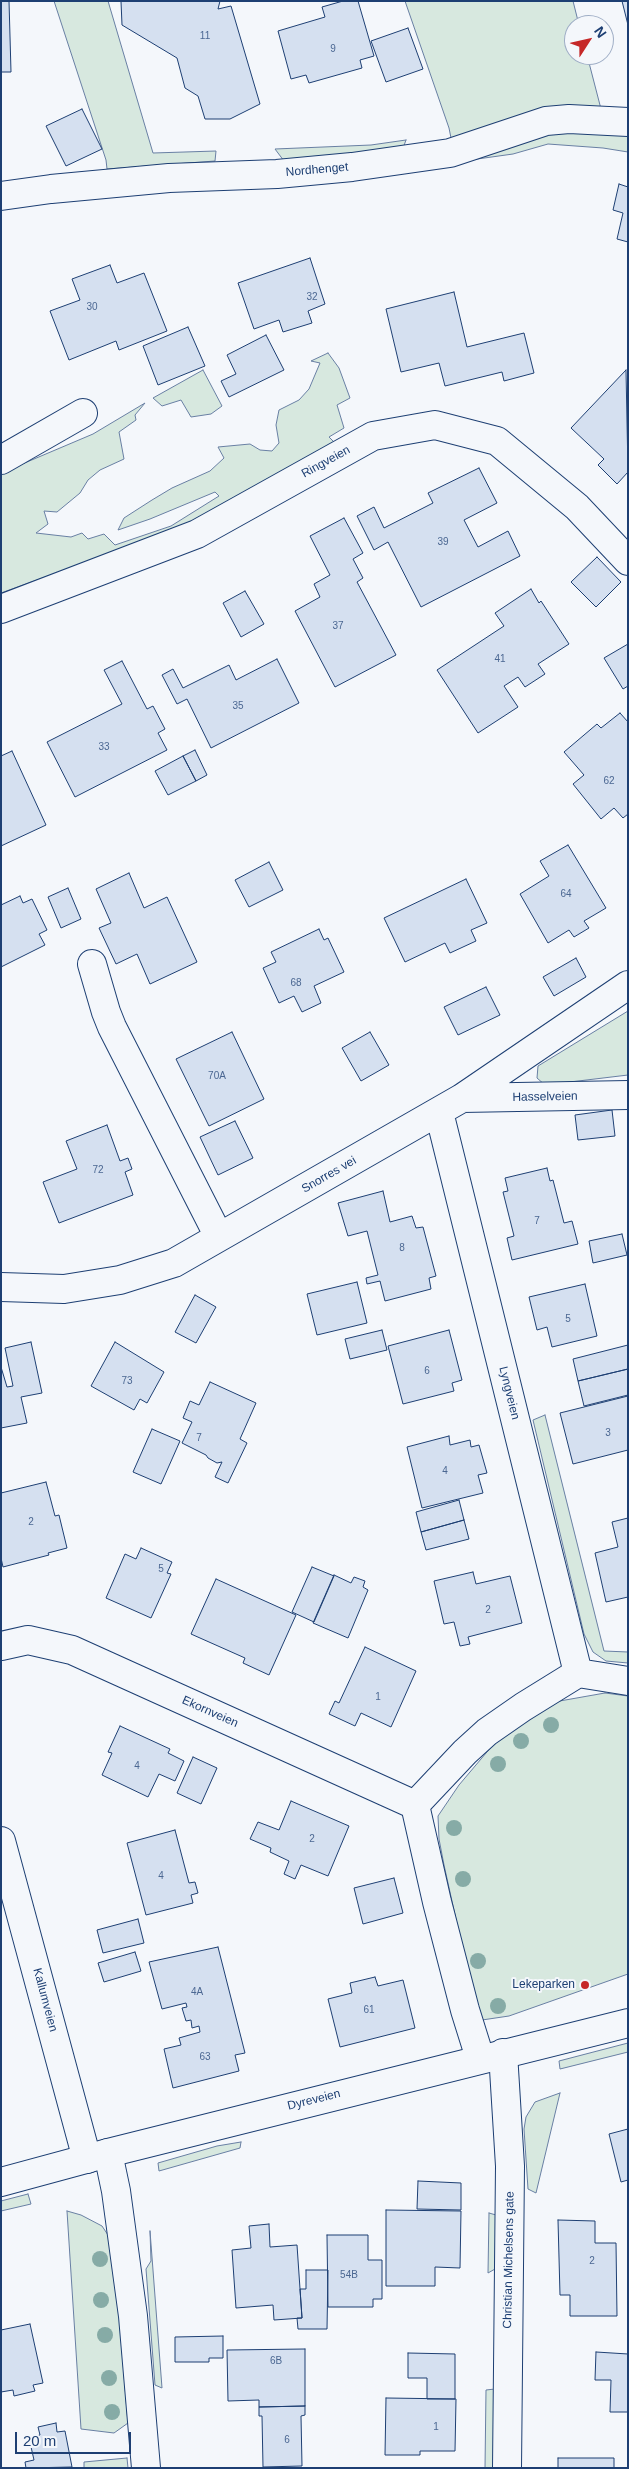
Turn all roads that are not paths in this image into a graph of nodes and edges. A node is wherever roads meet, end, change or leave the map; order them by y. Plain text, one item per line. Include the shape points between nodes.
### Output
1 (628, 122) edge
2 (1, 196) edge
3 (83, 413) dead end
4 (1, 460) edge
5 (628, 561) edge
6 (1, 609) edge
7 (92, 964) dead end
8 (628, 985) edge
9 (628, 1095) edge
10 (462, 1098) junction
11 (439, 1112) junction
12 (219, 1237) junction
13 (1, 1286) edge
14 (1, 1646) edge
15 (578, 1674) junction
16 (628, 1681) edge
17 (415, 1805) junction
18 (1, 1841) edge
19 (628, 2023) edge
20 (492, 2055) junction
21 (97, 2156) junction
22 (1, 2182) edge
23 (146, 2468) edge
24 (507, 2468) edge

1 - 2 street, Nordhenget via 546,121 450,153 352,167 169,178
3 - 4 street
5 - 6 street, Ringveien via 577,507 497,441 435,425 373,436 197,534
7 - 12 street via 112,1027
8 - 10 street, Snorres vei
9 - 10 street, Hasselveien
10 - 11 street, Snorres vei
11 - 12 street, Snorres vei
11 - 15 street, Lyngveien
12 - 13 street, Snorres vei via 174,1263 120,1280 64,1289
14 - 17 street, Ekornveien via 28,1640 72,1650
15 - 16 street
15 - 17 street via 487,1732
17 - 20 street, Christian Michelsens gate via 465,2010
18 - 21 street, Kallumveien
19 - 20 street, Dyreveien
20 - 21 street, Dyreveien
20 - 24 street, Christian Michelsens gate via 510,2166
21 - 22 street, Dyreveien
21 - 23 street, Kallumveien via 116,2191 133,2316

